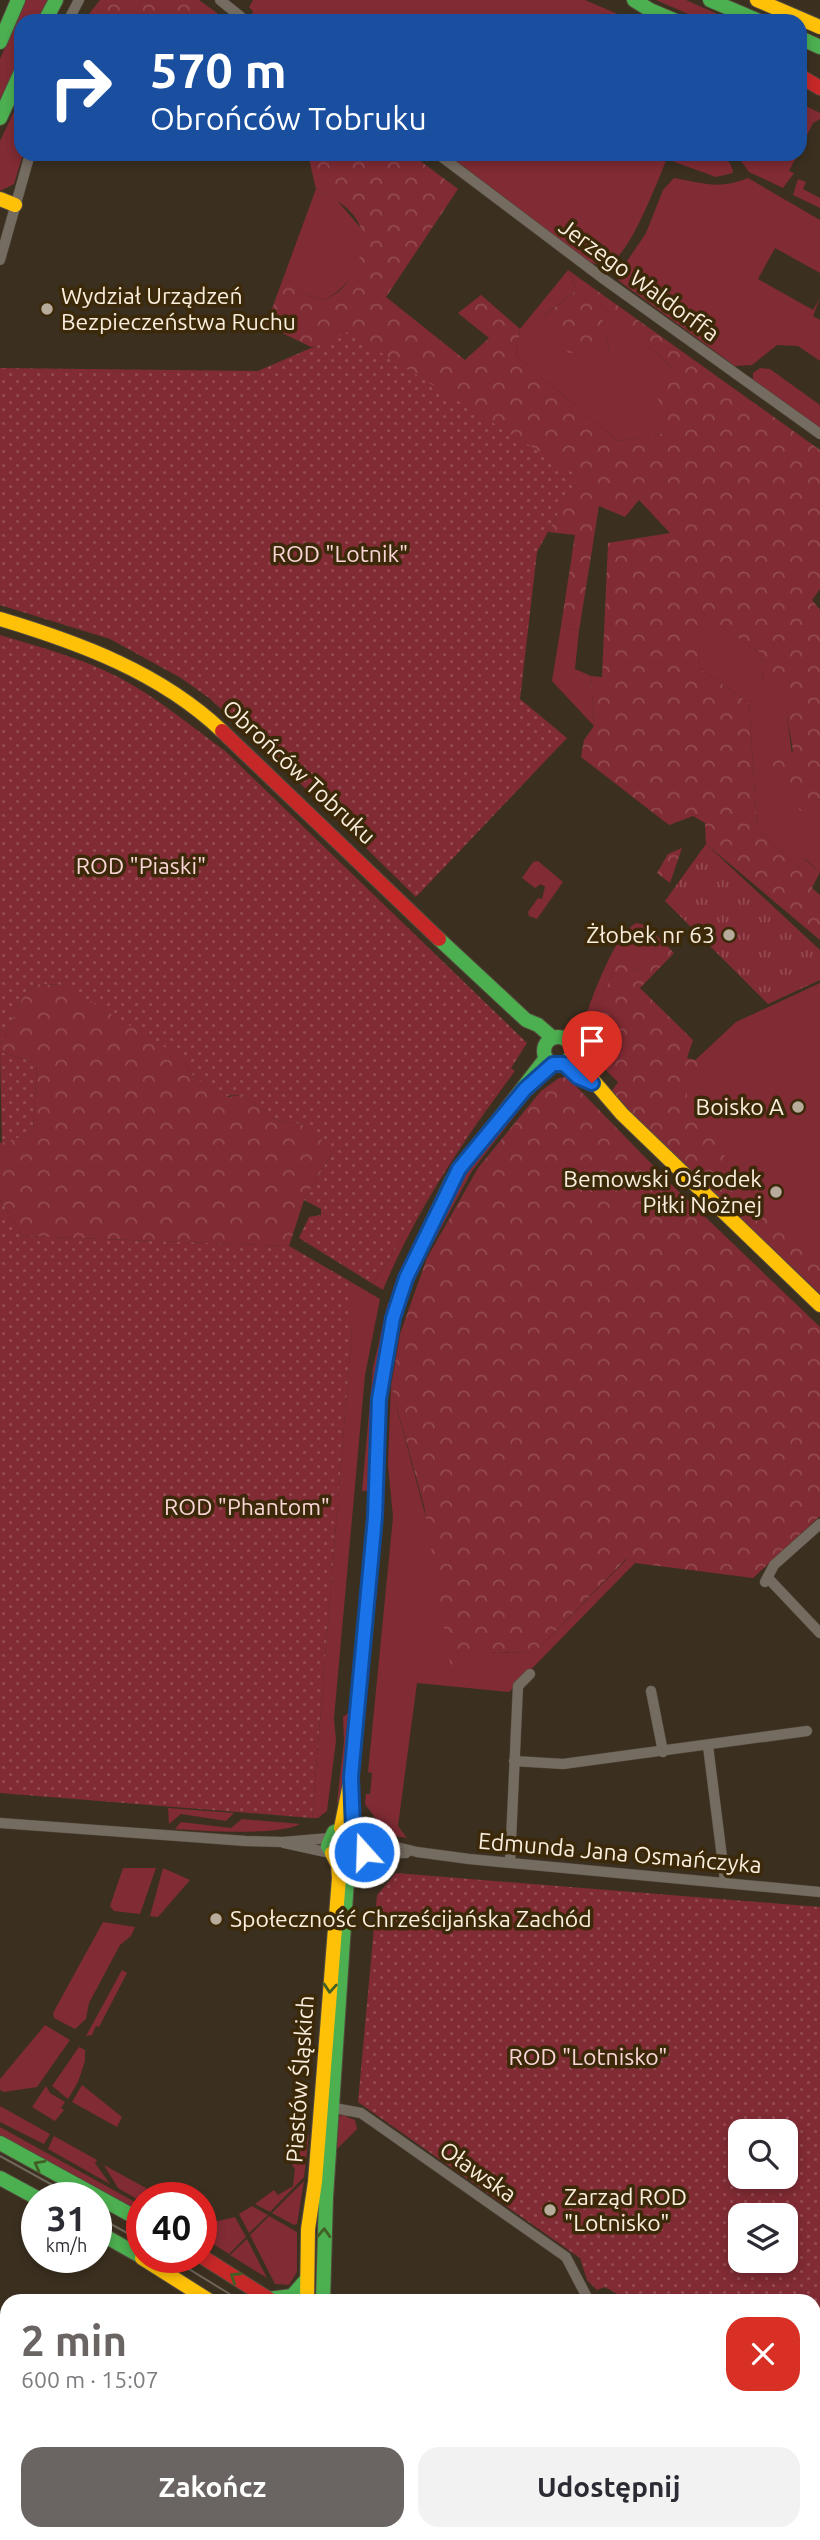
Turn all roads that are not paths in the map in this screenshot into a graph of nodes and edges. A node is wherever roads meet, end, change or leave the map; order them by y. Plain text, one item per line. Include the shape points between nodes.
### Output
1 (18, 0) edge
2 (220, 0) edge
3 (623, 0) edge
4 (634, 0) edge
5 (710, 0) edge
6 (757, 0) edge
7 (650, 10) junction
8 (237, 14) edge
9 (659, 14) edge
10 (743, 14) edge
11 (790, 14) edge
12 (0, 42) edge
13 (14, 87) edge
14 (0, 118) edge
15 (28, 161) edge
16 (447, 161) edge
17 (0, 199) edge
18 (15, 205) junction
19 (0, 260) edge
20 (820, 434) edge
21 (0, 619) edge
22 (555, 1054) junction
23 (820, 1305) edge
24 (819, 1527) edge
25 (820, 1633) edge
26 (530, 1674) dead end
27 (651, 1691) dead end
28 (807, 1731) dead end
29 (708, 1746) junction
30 (663, 1752) junction
31 (514, 1761) junction
32 (0, 1823) edge
33 (346, 1846) junction
34 (510, 1863) junction
35 (725, 1881) junction
36 (820, 1892) edge
37 (327, 2106) junction
38 (0, 2143) edge
39 (0, 2178) edge
40 (21, 2189) edge
41 (126, 2212) edge
42 (217, 2266) edge
43 (167, 2273) edge
44 (307, 2278) junction
45 (200, 2294) edge
46 (261, 2294) edge
47 (295, 2294) edge
48 (307, 2294) edge
49 (323, 2294) edge
50 (585, 2294) edge

1 - 12 main road
2 - 8 street
3 - 7 main road
4 - 7 main road
5 - 10 main road
6 - 11 main road
7 - 9 main road
13 - 14 main road
15 - 18 street
16 - 20 street, Jerzego Waldorffa
17 - 18 main road
18 - 19 street
21 - 22 main road, Obrońców Tobruku via 96,650 150,676 202,712 526,1020 538,1025
22 - 23 main road, Obrońców Tobruku via 592,1083
22 - 33 main road, Piastów Śląskich via 452,1180 406,1278 393,1318 379,1399 376,1506
24 - 25 street via 774,1565 767,1580
26 - 31 street via 518,1686
27 - 30 street
28 - 29 street
29 - 30 street
29 - 35 street
30 - 31 street via 563,1764
31 - 34 street
32 - 33 street, Edmunda Jana Osmańczyka
33 - 34 street, Edmunda Jana Osmańczyka
33 - 37 main road, Piastów Śląskich via 346,1906
34 - 35 street, Edmunda Jana Osmańczyka
35 - 36 street, Edmunda Jana Osmańczyka
37 - 44 main road, Piastów Śląskich via 310,2207
49 -> 37 main road, Piastów Śląskich
37 - 50 street, Oławska via 361,2113 566,2258
41 -> 38 main road
39 - 40 main road
46 -> 42 main road
43 - 45 main road
44 - 47 main road
44 - 48 main road, Piastów Śląskich

